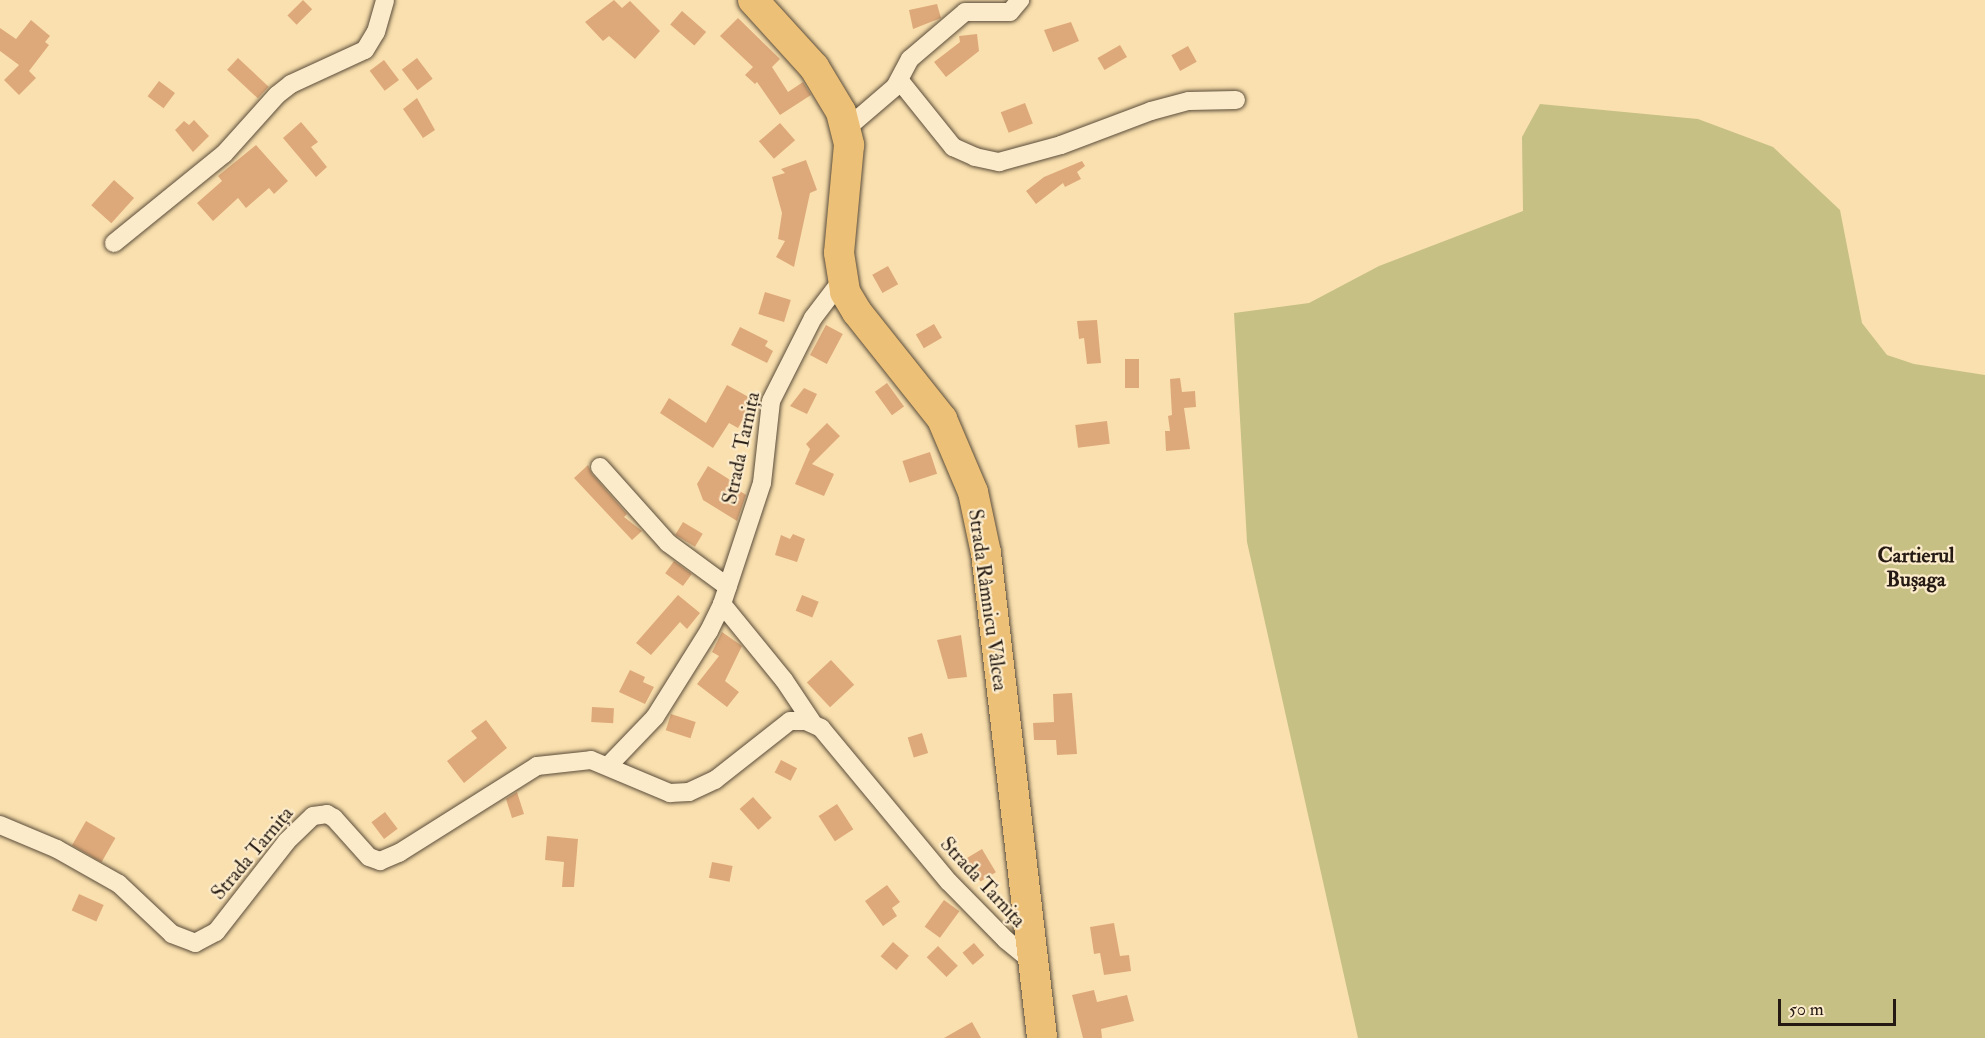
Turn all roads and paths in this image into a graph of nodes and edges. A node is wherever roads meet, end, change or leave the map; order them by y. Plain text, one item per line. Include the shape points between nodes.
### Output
1 (385, 0) edge
2 (753, 0) edge
3 (1020, 0) edge
4 (900, 81) junction
5 (1236, 100) dead end
6 (846, 129) junction
7 (114, 243) dead end
8 (842, 280) junction
9 (600, 467) dead end
10 (725, 596) junction
11 (812, 722) junction
12 (609, 765) junction
13 (0, 825) edge
14 (1031, 960) junction
15 (1042, 1038) edge

1 - 7 street via 376,32 365,50 277,94 224,154
2 - 6 main road, Strada Râmnicu Vâlcea via 826,82
3 - 4 street via 1010,12 965,12 910,59
4 - 5 street via 953,147 999,162 1189,101
4 - 6 street
6 - 8 main road, Strada Râmnicu Vâlcea via 848,164 839,253
8 - 10 street, Strada Tarnița via 813,318 771,401 762,483
8 - 14 main road, Strada Râmnicu Vâlcea via 857,312 942,419 973,492 986,553
9 - 10 street via 668,543
10 - 11 street, Strada Tarnița
10 - 12 street, Strada Tarnița via 655,717
11 - 12 street, Strada Tarnița via 790,722 715,780 689,792 670,793
11 - 14 street, Strada Tarnița via 949,882
12 - 13 street, Strada Tarnița via 573,760 537,766 380,861 369,857 334,818 327,814 313,816 287,841 216,932 195,943 172,934 119,884 23,832
14 - 15 main road, Strada Râmnicu Vâlcea

